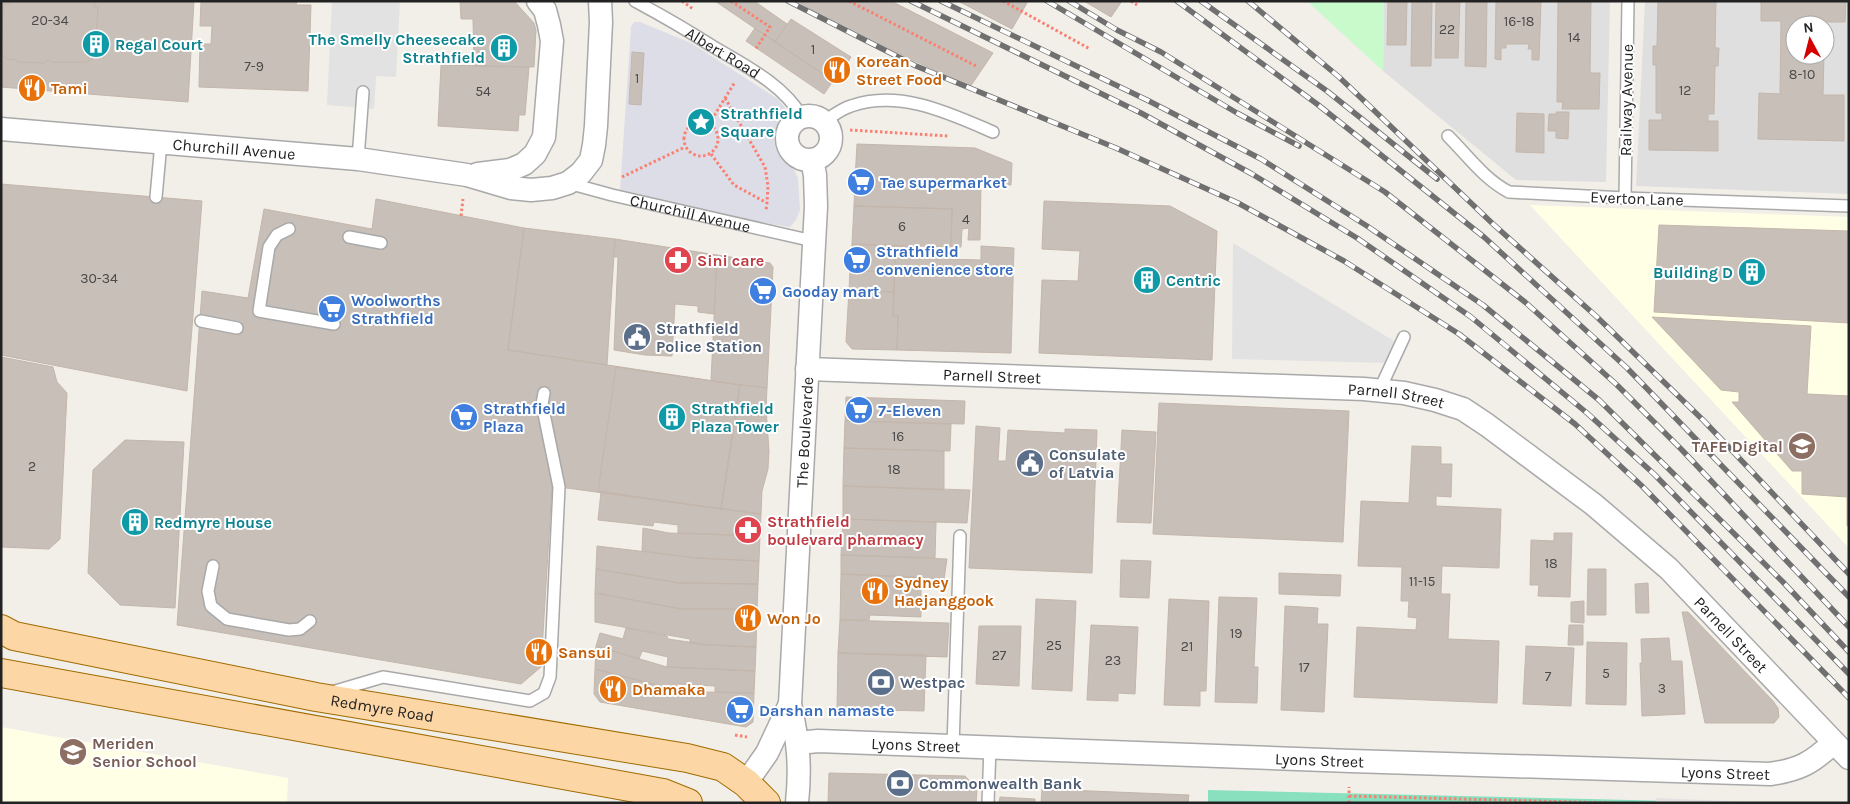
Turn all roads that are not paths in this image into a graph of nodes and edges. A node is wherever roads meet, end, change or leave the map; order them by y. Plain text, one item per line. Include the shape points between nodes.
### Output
1 (600, 1) edge
2 (635, 1) edge
3 (1628, 1) edge
4 (546, 4) edge
5 (363, 92) dead end
6 (802, 117) junction
7 (824, 122) junction
8 (1, 129) edge
9 (993, 132) dead end
10 (1448, 136) dead end
11 (161, 143) junction
12 (358, 159) junction
13 (812, 160) junction
14 (568, 183) junction
15 (465, 184) junction
16 (156, 197) dead end
17 (1624, 198) junction
18 (1849, 206) edge
19 (289, 229) dead end
20 (349, 237) dead end
21 (813, 241) junction
22 (381, 243) dead end
23 (201, 321) dead end
24 (334, 324) dead end
25 (237, 328) dead end
26 (1404, 337) dead end
27 (807, 369) junction
28 (1379, 391) junction
29 (544, 393) dead end
30 (960, 536) dead end
31 (213, 566) dead end
32 (310, 621) dead end
33 (8, 633) edge
34 (1, 673) edge
35 (316, 697) junction
36 (790, 704) junction
37 (798, 742) junction
38 (954, 746) junction
39 (990, 748) junction
40 (1841, 751) edge
41 (743, 793) edge
42 (688, 803) edge
43 (766, 803) edge
44 (797, 803) edge
45 (988, 803) edge

1 - 14 street via 594,145 591,160
2 - 6 lane, Albert Road via 745,65 772,84
3 - 17 lane, Railway Avenue
4 - 15 street via 552,41 544,138 536,154 524,164
5 - 12 lane
6 - 7 street via 814,116
6 - 13 street via 795,120 787,132 788,147 798,157
7 - 9 lane via 857,104 899,100 948,112
7 - 13 street via 831,134 829,148
8 - 11 street, Churchill Avenue
10 - 17 lane, Everton Lane via 1489,178 1509,192
11 - 12 street, Churchill Avenue
11 - 16 lane
12 - 15 street, Churchill Avenue
13 - 21 street, The Boulevarde via 816,189
14 - 15 street via 531,190
14 - 21 lane, Churchill Avenue via 612,196
17 - 18 lane, Everton Lane
19 - 24 lane via 277,235 269,247 258,312
20 - 22 lane
21 - 27 street, The Boulevarde
23 - 25 lane
26 - 28 lane
27 - 28 street, Parnell Street
27 - 36 street, The Boulevarde
28 - 40 street, Parnell Street via 1404,393 1463,409 1593,504 1669,569
29 - 35 lane via 542,404 559,487 550,677 544,693 530,701 383,677
30 - 38 lane
31 - 32 lane via 208,591 211,606 227,619 289,630 300,629
33 - 35 main road, Redmyre Road
34 - 42 main road, Redmyre Road via 663,793
35 - 41 main road, Redmyre Road via 687,758 723,767
36 - 37 street, The Boulevarde
36 - 41 street, The Boulevarde via 767,753
37 - 38 street, Lyons Street via 818,740
37 - 44 street, The Boulevarde
38 - 39 street, Lyons Street
39 - 40 street, Lyons Street via 1770,774 1802,767
39 - 45 lane
41 - 43 main road via 760,795

